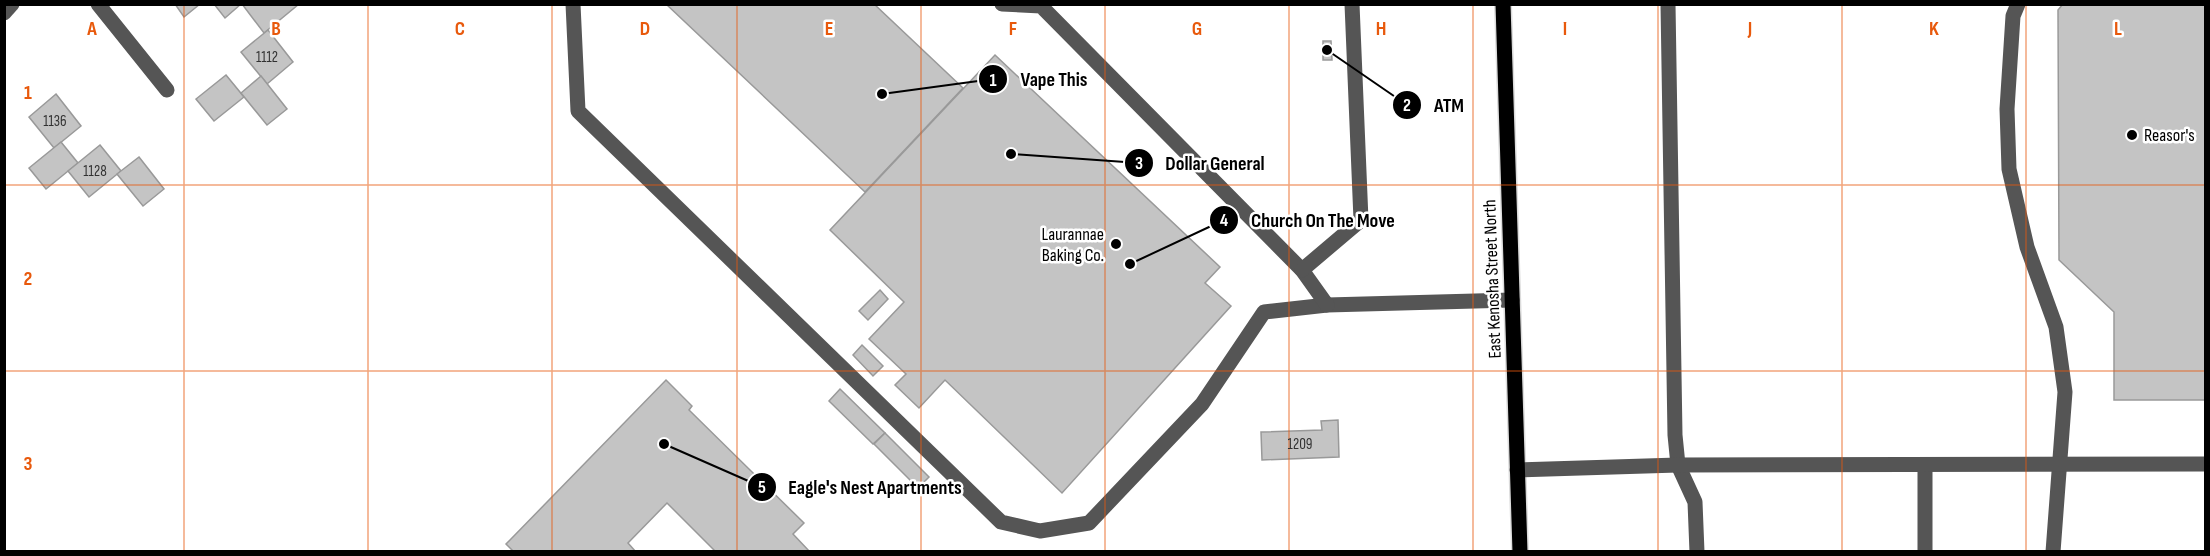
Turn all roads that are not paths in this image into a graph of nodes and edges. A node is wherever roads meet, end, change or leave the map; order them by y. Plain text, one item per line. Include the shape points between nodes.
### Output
1 (12, 4) edge
2 (98, 4) edge
3 (573, 4) edge
4 (1002, 4) edge
5 (1352, 4) edge
6 (1503, 4) edge
7 (1668, 4) edge
8 (2018, 4) edge
9 (1042, 5) edge
10 (4, 13) edge
11 (167, 90) dead end
12 (1302, 270) junction
13 (1512, 300) junction
14 (1327, 305) junction
15 (2060, 464) junction
16 (2205, 464) edge
17 (1678, 465) junction
18 (1925, 466) junction
19 (1517, 470) junction
20 (1520, 552) edge
21 (1696, 552) edge
22 (1925, 552) edge
23 (2053, 552) edge

1 - 10 street
2 - 11 street
3 - 14 street via 578,111 1001,522 1040,531 1089,523 1202,404 1264,312
4 - 9 street
5 - 12 street via 1361,220
6 - 13 main road, East Kenosha Street North
7 - 17 street
8 - 15 street via 2013,16 2007,109 2009,170 2027,247 2056,327 2065,392
9 - 12 street
12 - 14 street
13 - 14 street
13 - 19 main road, East Kenosha Street North
15 - 16 street
15 - 18 street
15 - 23 street
17 - 18 street
17 - 19 street
17 - 21 street via 1695,502
18 - 22 street
19 - 20 main road, East Kenosha Street North

